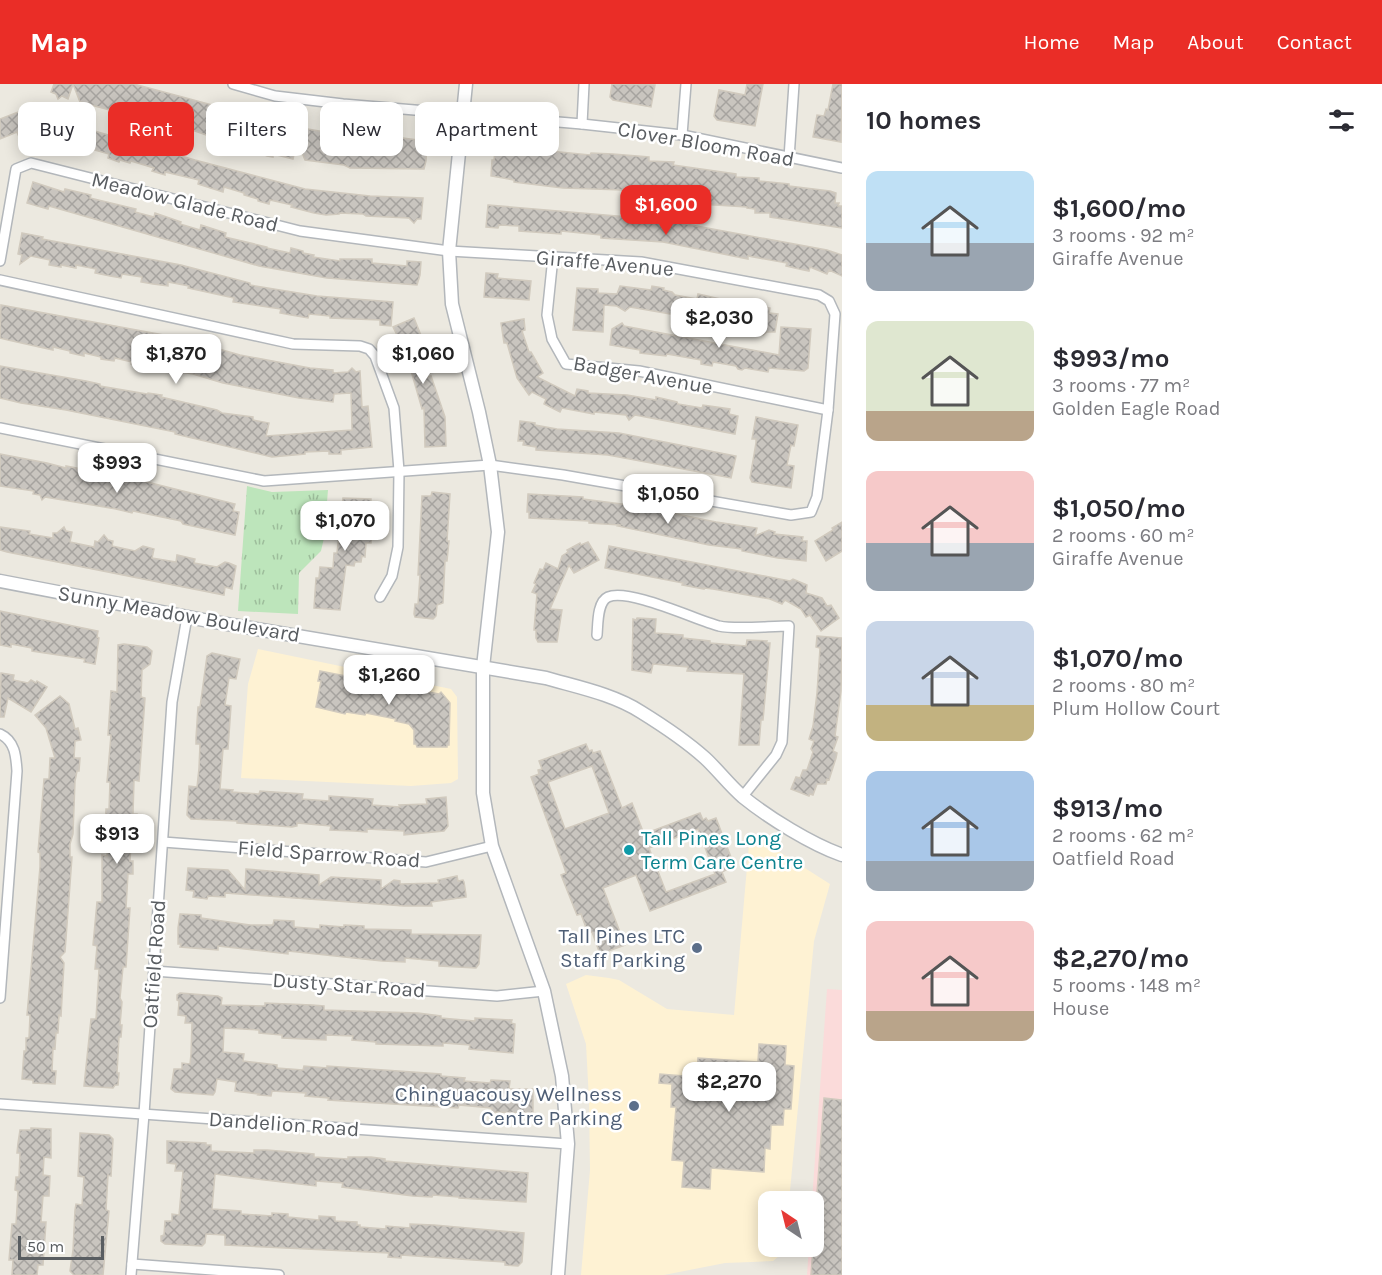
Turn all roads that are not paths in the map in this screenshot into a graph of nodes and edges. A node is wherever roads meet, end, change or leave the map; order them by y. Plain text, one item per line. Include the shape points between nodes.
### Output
1 (233, 84) edge
2 (466, 84) edge
3 (584, 84) edge
4 (686, 84) edge
5 (794, 84) edge
6 (464, 102) edge
7 (415, 109) edge
8 (559, 122) edge
9 (582, 124) junction
10 (682, 135) junction
11 (458, 156) edge
12 (789, 158) junction
13 (842, 168) edge
14 (449, 251) junction
15 (553, 257) junction
16 (0, 261) edge
17 (0, 280) edge
18 (828, 410) junction
19 (0, 428) edge
20 (490, 465) junction
21 (399, 471) junction
22 (0, 581) edge
23 (380, 597) dead end
24 (187, 617) junction
25 (597, 635) dead end
26 (483, 667) junction
27 (0, 734) edge
28 (742, 796) junction
29 (163, 842) junction
30 (492, 846) junction
31 (842, 855) edge
32 (153, 972) junction
33 (544, 991) junction
34 (0, 998) edge
35 (0, 1104) edge
36 (144, 1114) junction
37 (568, 1144) junction
38 (132, 1264) junction
39 (131, 1275) edge
40 (279, 1275) edge
41 (558, 1275) edge

1 - 7 street, Clover Bloom Road via 275,96
2 - 6 street
3 - 9 street
4 - 10 street
5 - 12 street
8 - 9 street, Clover Bloom Road
9 - 10 street, Clover Bloom Road
10 - 12 street, Clover Bloom Road
11 - 14 street
12 - 13 street, Clover Bloom Road
14 - 15 street, Giraffe Avenue
14 - 16 street, Meadow Glade Road via 300,231 31,162 16,169
14 - 20 street via 452,304
15 - 18 street, Badger Avenue via 547,315 552,339 566,364 639,371
15 - 18 street, Giraffe Avenue via 641,262 819,295 829,301 836,314
17 - 21 street via 293,344 369,348 394,408
18 - 20 street, Giraffe Avenue via 817,497 811,512 801,514
19 - 21 street via 264,481
20 - 21 street
20 - 26 street via 498,532
21 - 23 street via 398,547 392,576
22 - 24 street, Sunny Meadow Boulevard
24 - 26 street, Sunny Meadow Boulevard
24 - 29 street, Oatfield Road via 172,702
25 - 28 street via 600,605 616,595 722,626 789,626 782,742
26 - 28 street, Sunny Meadow Boulevard via 546,678 599,693 639,710 704,757
26 - 30 street via 483,793
27 - 34 street via 16,751 17,771
28 - 31 street, Sunny Meadow Boulevard via 829,851
29 - 30 street, Field Sparrow Road via 426,862
29 - 32 street, Oatfield Road
30 - 33 street
32 - 33 street, Dusty Star Road via 497,996
32 - 36 street, Oatfield Road
33 - 37 street via 562,1076
35 - 36 street, Dandelion Road
36 - 37 street, Dandelion Road
36 - 38 street, Oatfield Road
37 - 41 street
38 - 39 street, Oatfield Road
38 - 40 street

